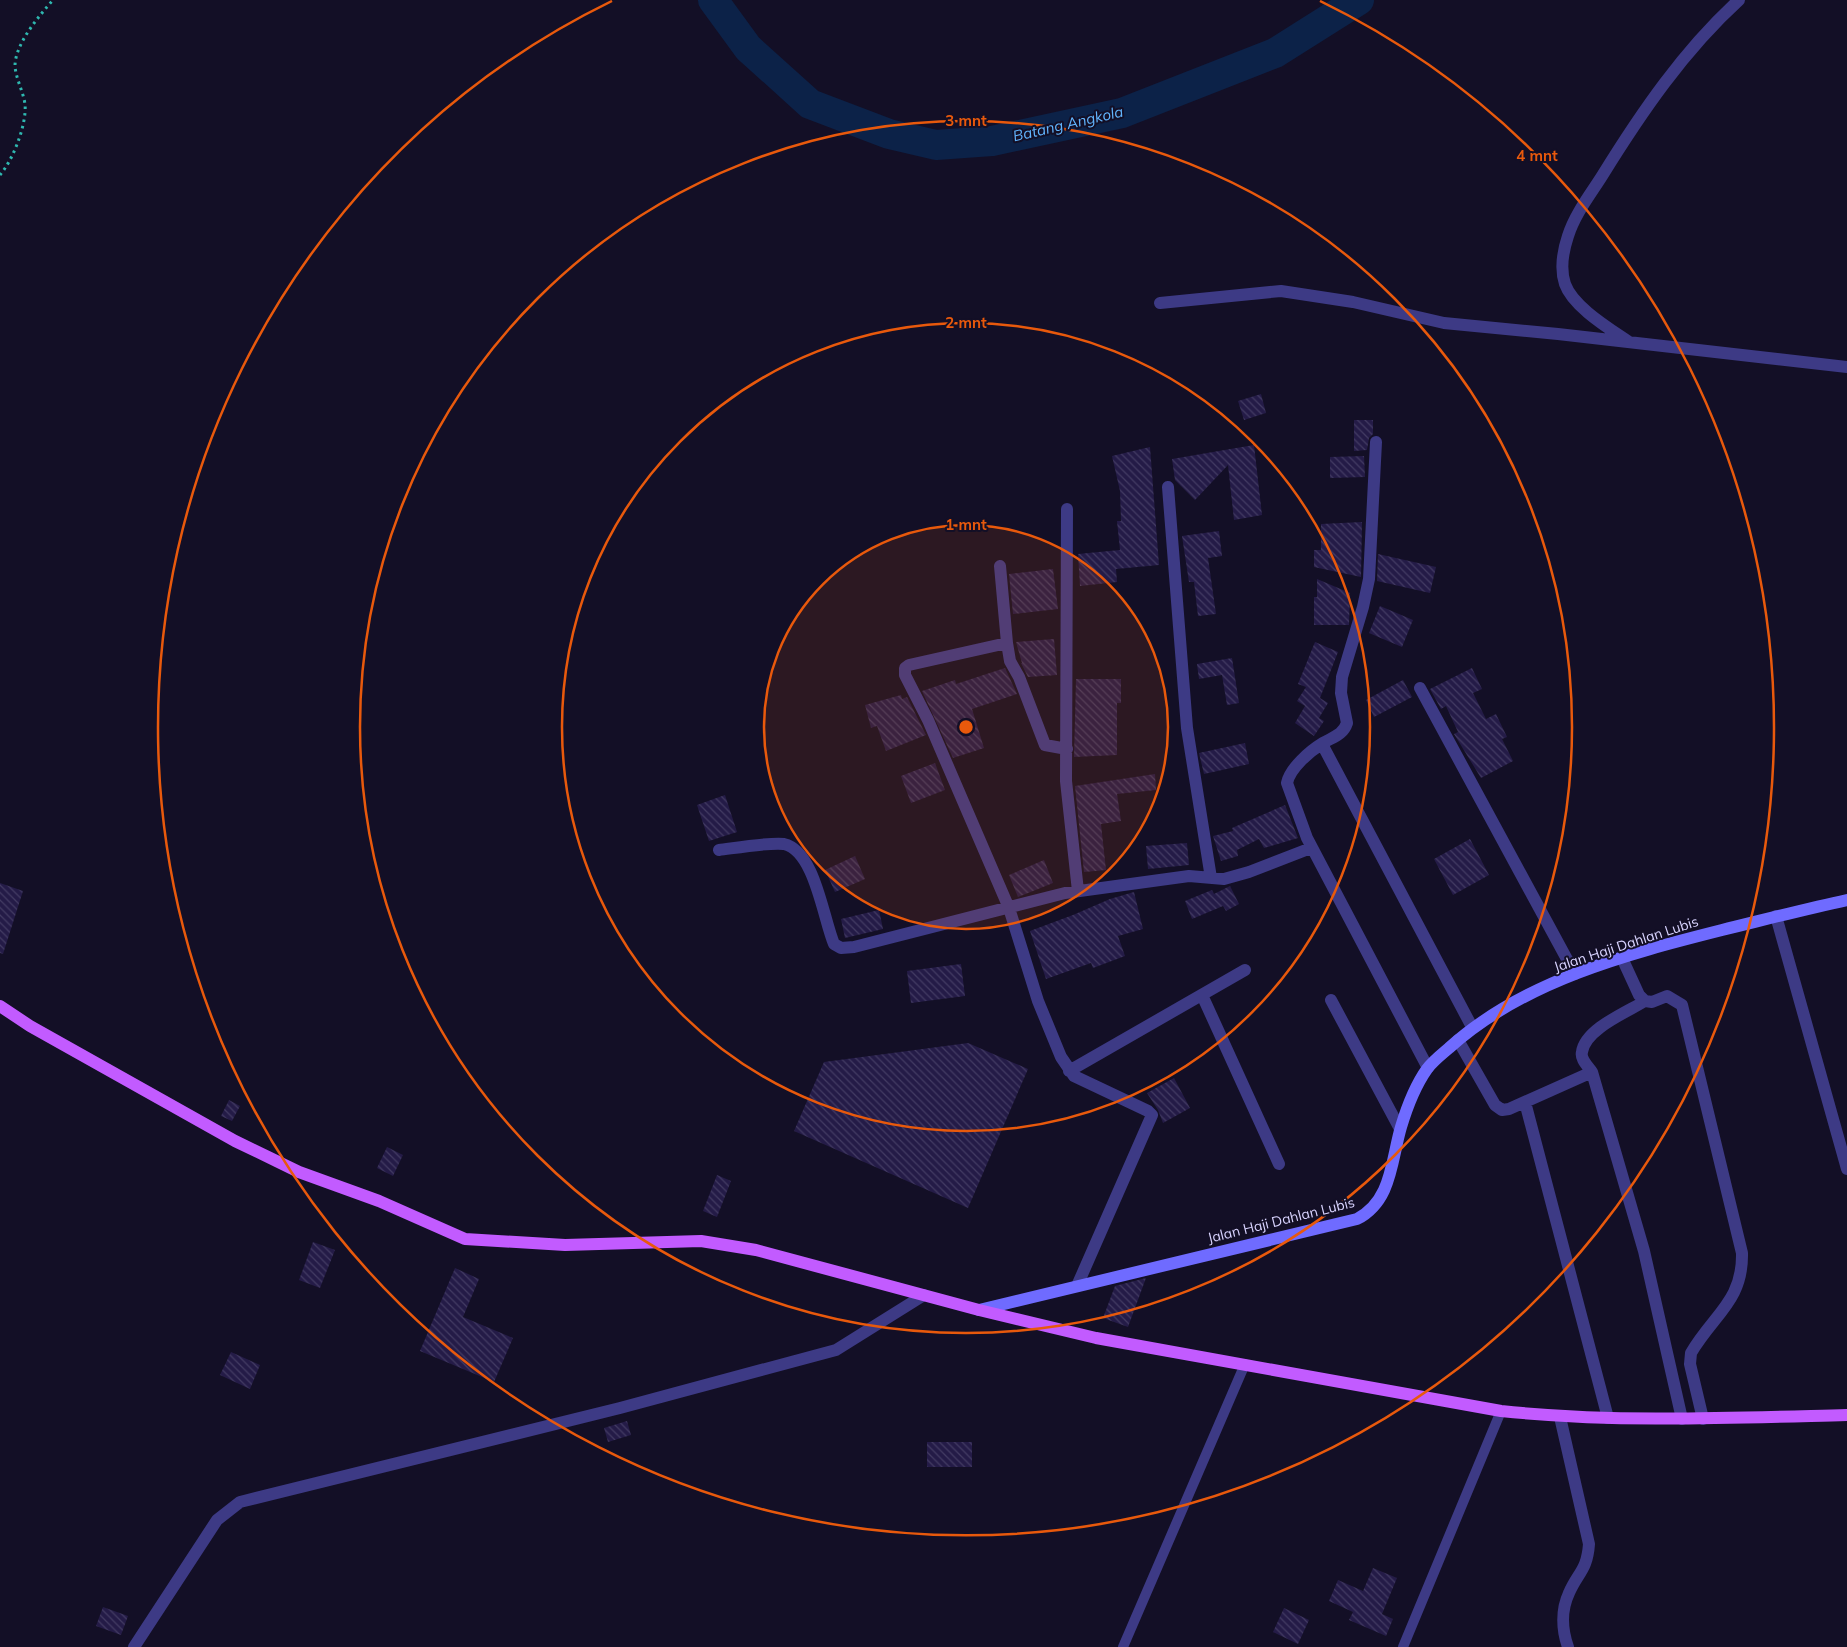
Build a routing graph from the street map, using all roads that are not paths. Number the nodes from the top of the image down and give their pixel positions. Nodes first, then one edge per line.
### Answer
1 (1739, 0) edge
2 (1160, 303) dead end
3 (1631, 344) junction
4 (1847, 367) edge
5 (1376, 442) dead end
6 (1168, 487) dead end
7 (1067, 509) dead end
8 (1000, 566) dead end
9 (1006, 643) junction
10 (1420, 688) dead end
11 (1322, 744) junction
12 (1067, 749) junction
13 (1312, 848) junction
14 (719, 850) dead end
15 (1211, 878) junction
16 (1078, 891) junction
17 (1847, 900) edge
18 (1010, 908) junction
19 (1776, 916) junction
20 (1622, 958) junction
21 (1245, 970) dead end
22 (1575, 974) junction
23 (1202, 995) junction
24 (1331, 1000) dead end
25 (1645, 1001) junction
26 (0, 1006) edge
27 (1472, 1028) junction
28 (1458, 1040) junction
29 (1428, 1068) junction
30 (1069, 1071) junction
31 (1592, 1072) junction
32 (1525, 1102) junction
33 (1400, 1129) junction
34 (1279, 1164) dead end
35 (1847, 1169) edge
36 (1077, 1286) junction
37 (924, 1295) junction
38 (979, 1310) junction
39 (1245, 1364) junction
40 (1501, 1411) junction
41 (1847, 1415) edge
42 (1560, 1417) junction
43 (1608, 1418) junction
44 (1703, 1418) junction
45 (1682, 1419) junction
46 (134, 1647) edge
47 (1123, 1647) edge
48 (1403, 1647) edge
49 (1568, 1647) edge

1 - 3 street
2 - 3 street
3 - 4 street
5 - 11 street
6 - 15 street
7 - 12 street
8 - 9 street
9 - 12 street
9 - 18 street
10 - 22 street
11 - 13 street
11 - 27 street
12 - 16 street
13 - 15 street
13 - 29 street
14 - 18 street
15 - 16 street
16 - 18 street
17 - 19 street, Jalan Haji Dahlan Lubis
18 - 30 street
19 - 20 street, Jalan Haji Dahlan Lubis
19 - 35 street
20 - 22 street, Jalan Haji Dahlan Lubis
20 - 25 street
21 - 23 street
22 - 27 street, Jalan Haji Dahlan Lubis
23 - 30 street
23 - 34 street
24 - 33 street
25 - 31 street
25 - 44 street
26 - 37 main road
27 - 28 street, Jalan Haji Dahlan Lubis
28 - 29 street, Jalan Haji Dahlan Lubis
28 - 32 street
29 - 33 street, Jalan Haji Dahlan Lubis
30 - 36 street
31 - 32 street
31 - 45 street
32 - 43 street
33 - 36 street, Jalan Haji Dahlan Lubis
36 - 38 street, Jalan Haji Dahlan Lubis
37 - 38 main road
37 - 46 street
38 - 39 main road
39 - 40 main road
39 - 47 lane
40 - 42 main road
40 - 48 lane
41 - 44 main road
42 - 43 main road
42 - 49 street
43 - 45 main road
44 - 45 main road

